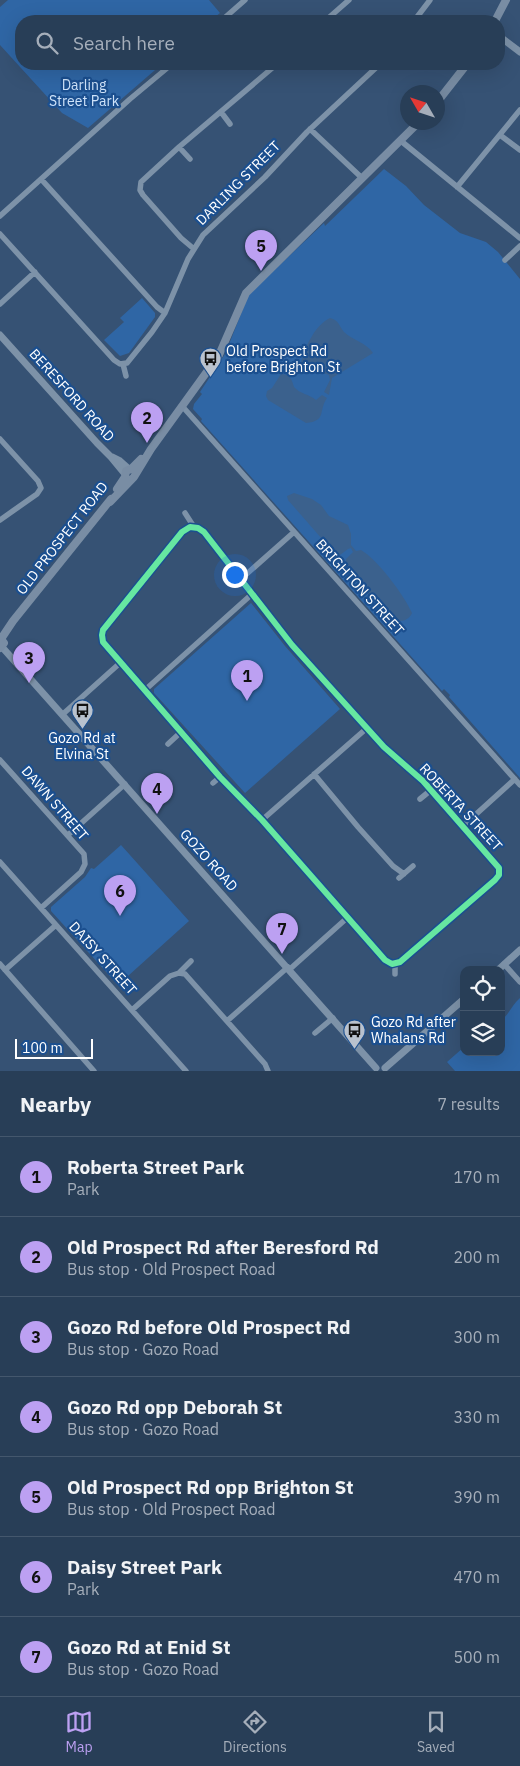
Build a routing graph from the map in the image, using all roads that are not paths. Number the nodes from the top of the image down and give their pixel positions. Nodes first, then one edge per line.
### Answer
1 (245, 0) edge
2 (349, 0) edge
3 (430, 0) edge
4 (506, 0) edge
5 (228, 15) edge
6 (333, 15) edge
7 (419, 15) edge
8 (498, 15) edge
9 (505, 41) edge
10 (520, 52) edge
11 (165, 70) edge
12 (270, 70) edge
13 (374, 70) edge
14 (462, 70) edge
15 (445, 92) edge
16 (520, 110) edge
17 (221, 112) junction
18 (230, 124) dead end
19 (310, 129) junction
20 (411, 130) edge
21 (500, 135) junction
22 (400, 141) junction
23 (179, 147) junction
24 (520, 150) edge
25 (190, 159) dead end
26 (362, 178) junction
27 (41, 179) junction
28 (134, 184) dead end
29 (140, 185) junction
30 (457, 187) junction
31 (0, 216) edge
32 (0, 234) edge
33 (520, 238) edge
34 (520, 246) edge
35 (194, 249) junction
36 (504, 260) dead end
37 (35, 272) junction
38 (0, 304) edge
39 (165, 313) junction
40 (0, 334) edge
41 (123, 364) junction
42 (126, 376) dead end
43 (182, 406) junction
44 (0, 439) edge
45 (129, 474) junction
46 (185, 514) dead end
47 (0, 520) edge
48 (194, 527) junction
49 (294, 532) junction
50 (241, 579) junction
51 (252, 594) junction
52 (1, 643) edge
53 (120, 663) junction
54 (145, 690) junction
55 (63, 714) junction
56 (366, 728) junction
57 (181, 732) junction
58 (168, 744) dead end
59 (0, 760) edge
60 (314, 774) junction
61 (220, 777) junction
62 (515, 779) junction
63 (213, 783) dead end
64 (125, 784) junction
65 (520, 785) edge
66 (430, 790) junction
67 (420, 799) dead end
68 (262, 820) junction
69 (463, 826) junction
70 (68, 835) junction
71 (0, 862) edge
72 (413, 866) dead end
73 (41, 908) junction
74 (347, 918) junction
75 (56, 925) junction
76 (520, 950) edge
77 (191, 961) dead end
78 (0, 964) edge
79 (394, 964) junction
80 (504, 964) joint
81 (289, 968) junction
82 (5, 970) junction
83 (179, 973) junction
84 (395, 974) dead end
85 (520, 982) edge
86 (460, 1003) edge
87 (132, 1010) junction
88 (333, 1018) junction
89 (227, 1021) junction
90 (315, 1033) dead end
91 (375, 1069) edge
92 (385, 1070) edge
93 (94, 1071) edge
94 (186, 1071) edge
95 (268, 1071) edge

1 - 5 street
2 - 6 street
3 - 7 street
4 - 8 main road
9 - 10 street
11 - 27 street
12 - 17 street
13 - 19 street, DARLING STREET
14 - 15 main road
16 - 21 street
17 - 18 street
17 - 23 street
19 - 26 street
19 - 35 street, DARLING STREET
20 - 22 main road, OLD PROSPECT ROAD
21 - 24 street
21 - 30 street
22 - 26 main road, OLD PROSPECT ROAD
22 - 30 street
23 - 25 street
23 - 29 street
26 - 43 main road, OLD PROSPECT ROAD
27 - 31 street
27 - 39 street
28 - 29 street
29 - 35 street
30 - 33 street
32 - 37 street
34 - 36 street
35 - 39 street, DARLING STREET
37 - 38 street
37 - 41 street
39 - 41 street, DARLING STREET
40 - 45 street, BERESFORD ROAD
41 - 42 street
43 - 45 main road, OLD PROSPECT ROAD
43 - 49 street, BRIGHTON STREET
44 - 47 street
45 - 52 main road, OLD PROSPECT ROAD
46 - 48 street, ROBERTA STREET
48 - 50 street, ROBERTA STREET
48 - 53 street
49 - 50 street
49 - 62 street, BRIGHTON STREET
50 - 51 street, ROBERTA STREET
51 - 54 street
51 - 56 street, ROBERTA STREET
52 - 55 street, GOZO ROAD
53 - 54 street
53 - 55 street
54 - 57 street
55 - 64 street, GOZO ROAD
56 - 60 street
56 - 66 street, ROBERTA STREET
57 - 58 street
57 - 61 street
59 - 70 street, DAWN STREET
60 - 68 street
60 - 72 street
61 - 63 street
61 - 68 street
62 - 65 street, BRIGHTON STREET
62 - 69 street
64 - 70 street
64 - 81 street, GOZO ROAD
66 - 67 street, ROBERTA STREET
66 - 69 street, ROBERTA STREET
68 - 74 street
69 - 79 street, ROBERTA STREET
70 - 73 street, DAWN STREET
71 - 73 street, DAISY STREET
73 - 75 street, DAISY STREET
74 - 79 street
74 - 81 street
75 - 82 street
75 - 87 street, DAISY STREET
76 - 80 street
77 - 83 street
78 - 82 street
79 - 84 street
80 - 85 street
81 - 88 street, GOZO ROAD
81 - 89 street
82 - 93 street
83 - 87 street
83 - 89 street
86 - 92 street
87 - 94 street, DAISY STREET
88 - 90 street
88 - 91 street, GOZO ROAD
89 - 95 street
91 - 92 street

